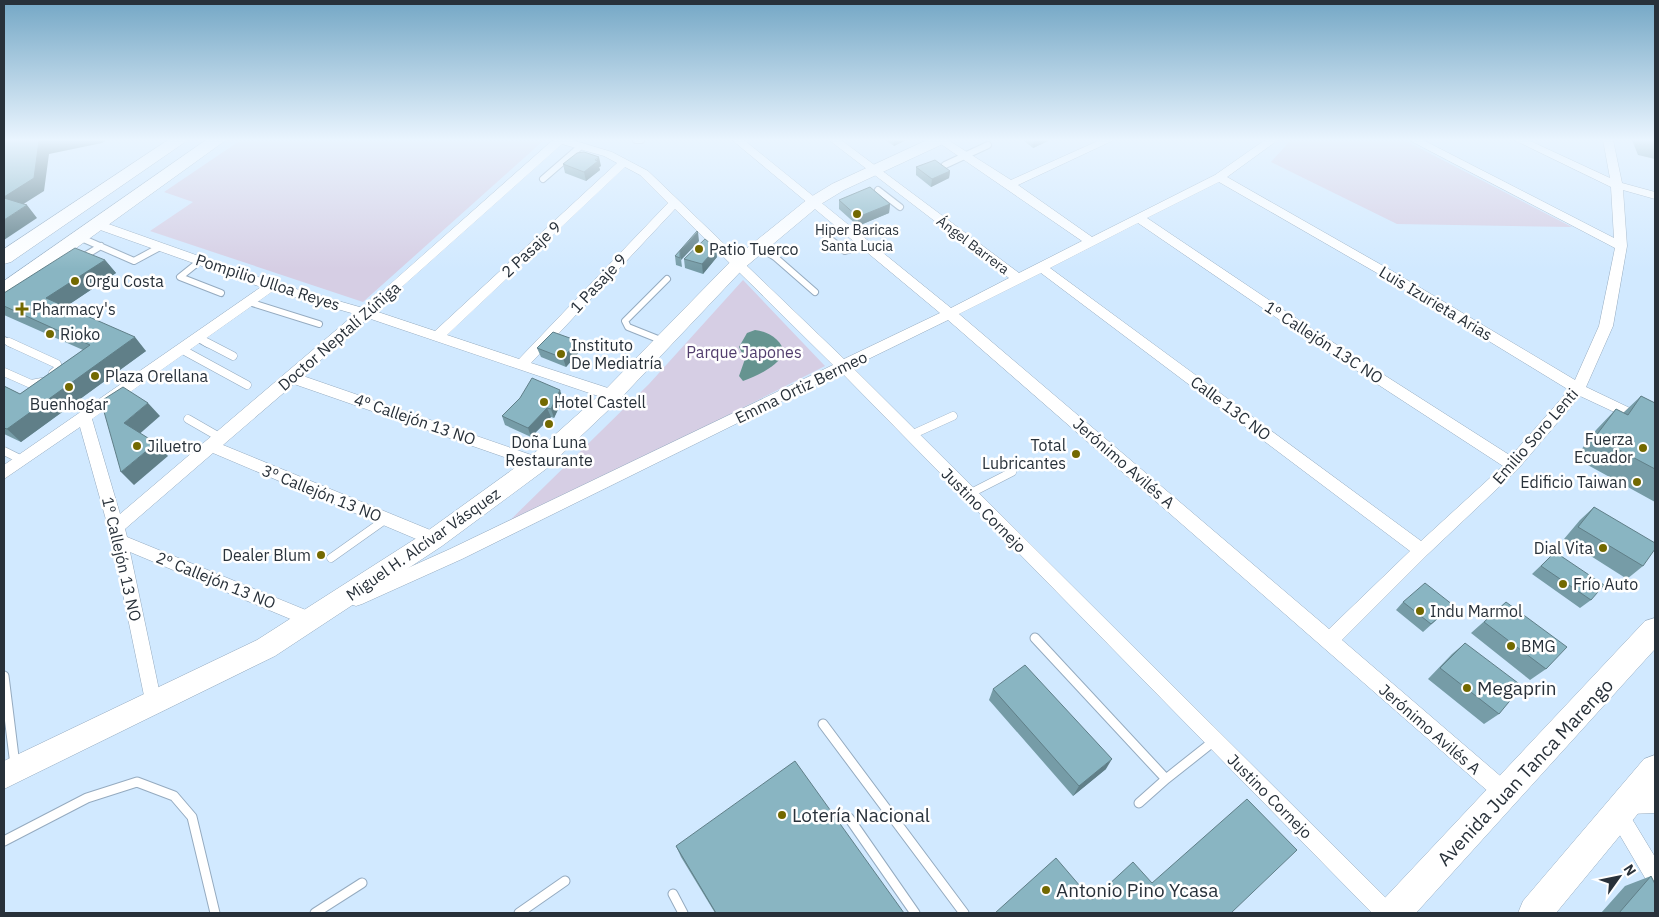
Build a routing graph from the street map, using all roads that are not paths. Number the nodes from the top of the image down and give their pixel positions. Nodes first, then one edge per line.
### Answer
1 (116, 183) edge
2 (156, 183) edge
3 (511, 183) edge
4 (602, 183) edge
5 (654, 183) edge
6 (791, 183) edge
7 (847, 183) edge
8 (889, 183) edge
9 (1006, 183) edge
10 (1015, 183) edge
11 (1207, 183) edge
12 (1229, 183) edge
13 (1498, 183) edge
14 (1612, 183) edge
15 (1010, 185) junction
16 (1617, 185) junction
17 (896, 188) junction
18 (1655, 196) edge
19 (675, 202) junction
20 (815, 202) junction
21 (900, 207) dead end
22 (1137, 218) junction
23 (96, 224) junction
24 (826, 236) dead end
25 (78, 237) junction
26 (1090, 241) junction
27 (865, 244) junction
28 (101, 246) junction
29 (1621, 246) junction
30 (160, 247) junction
31 (760, 247) junction
32 (4, 258) edge
33 (77, 261) edge
34 (200, 261) junction
35 (738, 265) junction
36 (1040, 266) junction
37 (1018, 278) junction
38 (667, 279) dead end
39 (271, 286) junction
40 (4, 290) edge
41 (815, 292) dead end
42 (222, 293) dead end
43 (249, 302) junction
44 (366, 313) junction
45 (949, 314) junction
46 (319, 324) dead end
47 (437, 337) junction
48 (197, 338) junction
49 (4, 340) edge
50 (663, 341) junction
51 (181, 349) junction
52 (233, 356) dead end
53 (521, 365) junction
54 (843, 366) junction
55 (4, 372) edge
56 (292, 378) junction
57 (247, 385) dead end
58 (1578, 389) junction
59 (612, 395) junction
60 (84, 416) junction
61 (953, 416) dead end
62 (188, 419) dead end
63 (1655, 426) edge
64 (911, 436) junction
65 (216, 442) junction
66 (4, 451) edge
67 (22, 460) junction
68 (538, 462) junction
69 (1512, 465) junction
70 (1012, 472) dead end
71 (4, 473) edge
72 (968, 494) junction
73 (386, 519) junction
74 (118, 534) junction
75 (434, 539) junction
76 (1421, 550) junction
77 (331, 558) dead end
78 (316, 618) junction
79 (1655, 630) edge
80 (1035, 638) dead end
81 (1329, 641) junction
82 (4, 676) edge
83 (153, 704) junction
84 (823, 724) dead end
85 (1214, 741) junction
86 (1655, 770) edge
87 (10, 772) edge
88 (1166, 779) junction
89 (1505, 793) junction
90 (1140, 802) dead end
91 (1634, 807) edge
92 (849, 818) dead end
93 (4, 841) edge
94 (1655, 876) edge
95 (565, 881) dead end
96 (362, 883) dead end
97 (673, 894) dead end
98 (215, 913) edge
99 (315, 913) edge
100 (519, 913) edge
101 (683, 913) edge
102 (915, 913) edge
103 (964, 913) edge
104 (1387, 913) edge
105 (1394, 913) edge
106 (1536, 913) edge

1 - 32 main road
2 - 23 main road
3 - 44 street, Doctor Neptalí Zúñiga
4 - 47 street, 2 Pasaje 9
5 - 19 street, Justino Cornejo
6 - 20 street, Jerónimo Avilés A
7 - 20 street, Miguel H. Alcívar Vásquez
8 - 17 street, Ángel Barrera
9 - 15 street
10 - 15 street
11 - 22 street, Emma Ortiz Bermeo
12 - 58 street, Luis Izurieta Arias
13 - 29 street
14 - 16 street
15 - 26 street
16 - 18 street
16 - 29 street, Emilio Soro Lenti
17 - 21 lane
17 - 37 street, Ángel Barrera
19 - 35 street, Justino Cornejo
19 - 53 street, 1 Pasaje 9
20 - 27 street, Jerónimo Avilés A
20 - 31 street, Miguel H. Alcívar Vásquez
22 - 26 street, Emma Ortiz Bermeo
22 - 69 street, 1º Callejón 13C NO
23 - 25 main road
23 - 30 street, Pompilio Ulloa Reyes
24 - 27 lane
25 - 28 lane
25 - 40 main road
26 - 36 street, Emma Ortiz Bermeo
27 - 45 street, Jerónimo Avilés A
28 - 30 lane
28 - 33 lane
29 - 58 street, Emilio Soro Lenti
30 - 34 street, Pompilio Ulloa Reyes
31 - 35 street, Miguel H. Alcívar Vásquez
31 - 41 lane
34 - 39 street, Pompilio Ulloa Reyes
34 - 42 lane
35 - 50 street, Miguel H. Alcívar Vásquez
35 - 54 street, Justino Cornejo
36 - 37 street, Emma Ortiz Bermeo
36 - 76 street, Calle 13C NO
37 - 45 street, Emma Ortiz Bermeo
38 - 50 lane
39 - 43 street
39 - 44 street, Pompilio Ulloa Reyes
43 - 46 lane
43 - 48 street
44 - 47 street, Pompilio Ulloa Reyes
44 - 56 street, Doctor Neptalí Zúñiga
45 - 54 street, Emma Ortiz Bermeo
45 - 81 street, Jerónimo Avilés A
47 - 53 street, Pompilio Ulloa Reyes
48 - 51 street
48 - 52 lane
49 - 55 lane
50 - 59 street, Miguel H. Alcívar Vásquez
51 - 57 lane
51 - 60 street
53 - 59 street, Pompilio Ulloa Reyes
54 - 64 street, Justino Cornejo
54 - 78 street, Emma Ortiz Bermeo
56 - 65 street, Doctor Neptalí Zúñiga
56 - 68 street, 4º Callejón 13 NO
58 - 63 street, Luis Izurieta Arias
58 - 69 street, Emilio Soro Lenti
59 - 68 street, Miguel H. Alcívar Vásquez
60 - 67 street
60 - 74 street, 1º Callejón 13 NO
61 - 64 lane
62 - 65 lane
64 - 72 street, Justino Cornejo
65 - 73 street, 3º Callejón 13 NO
65 - 74 street, Doctor Neptalí Zúñiga
66 - 67 lane
67 - 71 street
68 - 75 street, Miguel H. Alcívar Vásquez
69 - 76 street, Emilio Soro Lenti
70 - 72 lane
72 - 85 street, Justino Cornejo
73 - 75 street, 3º Callejón 13 NO
73 - 77 lane
74 - 78 street, 2º Callejón 13 NO
74 - 83 street, 1º Callejón 13 NO
75 - 78 street, Miguel H. Alcívar Vásquez
76 - 81 street, Emilio Soro Lenti
78 - 83 street, Miguel H. Alcívar Vásquez
79 - 89 main road, Avenida Juan Tanca Marengo
80 - 88 lane
81 - 89 street, Jerónimo Avilés A
82 - 87 lane
83 - 87 street, Miguel H. Alcívar Vásquez
84 - 103 lane
85 - 88 lane
85 - 104 street, Justino Cornejo
86 - 91 main road
88 - 90 lane
89 - 105 main road, Avenida Juan Tanca Marengo
91 - 94 street
91 - 106 main road
92 - 102 lane
93 - 98 lane
95 - 100 lane
96 - 99 lane
97 - 101 lane

